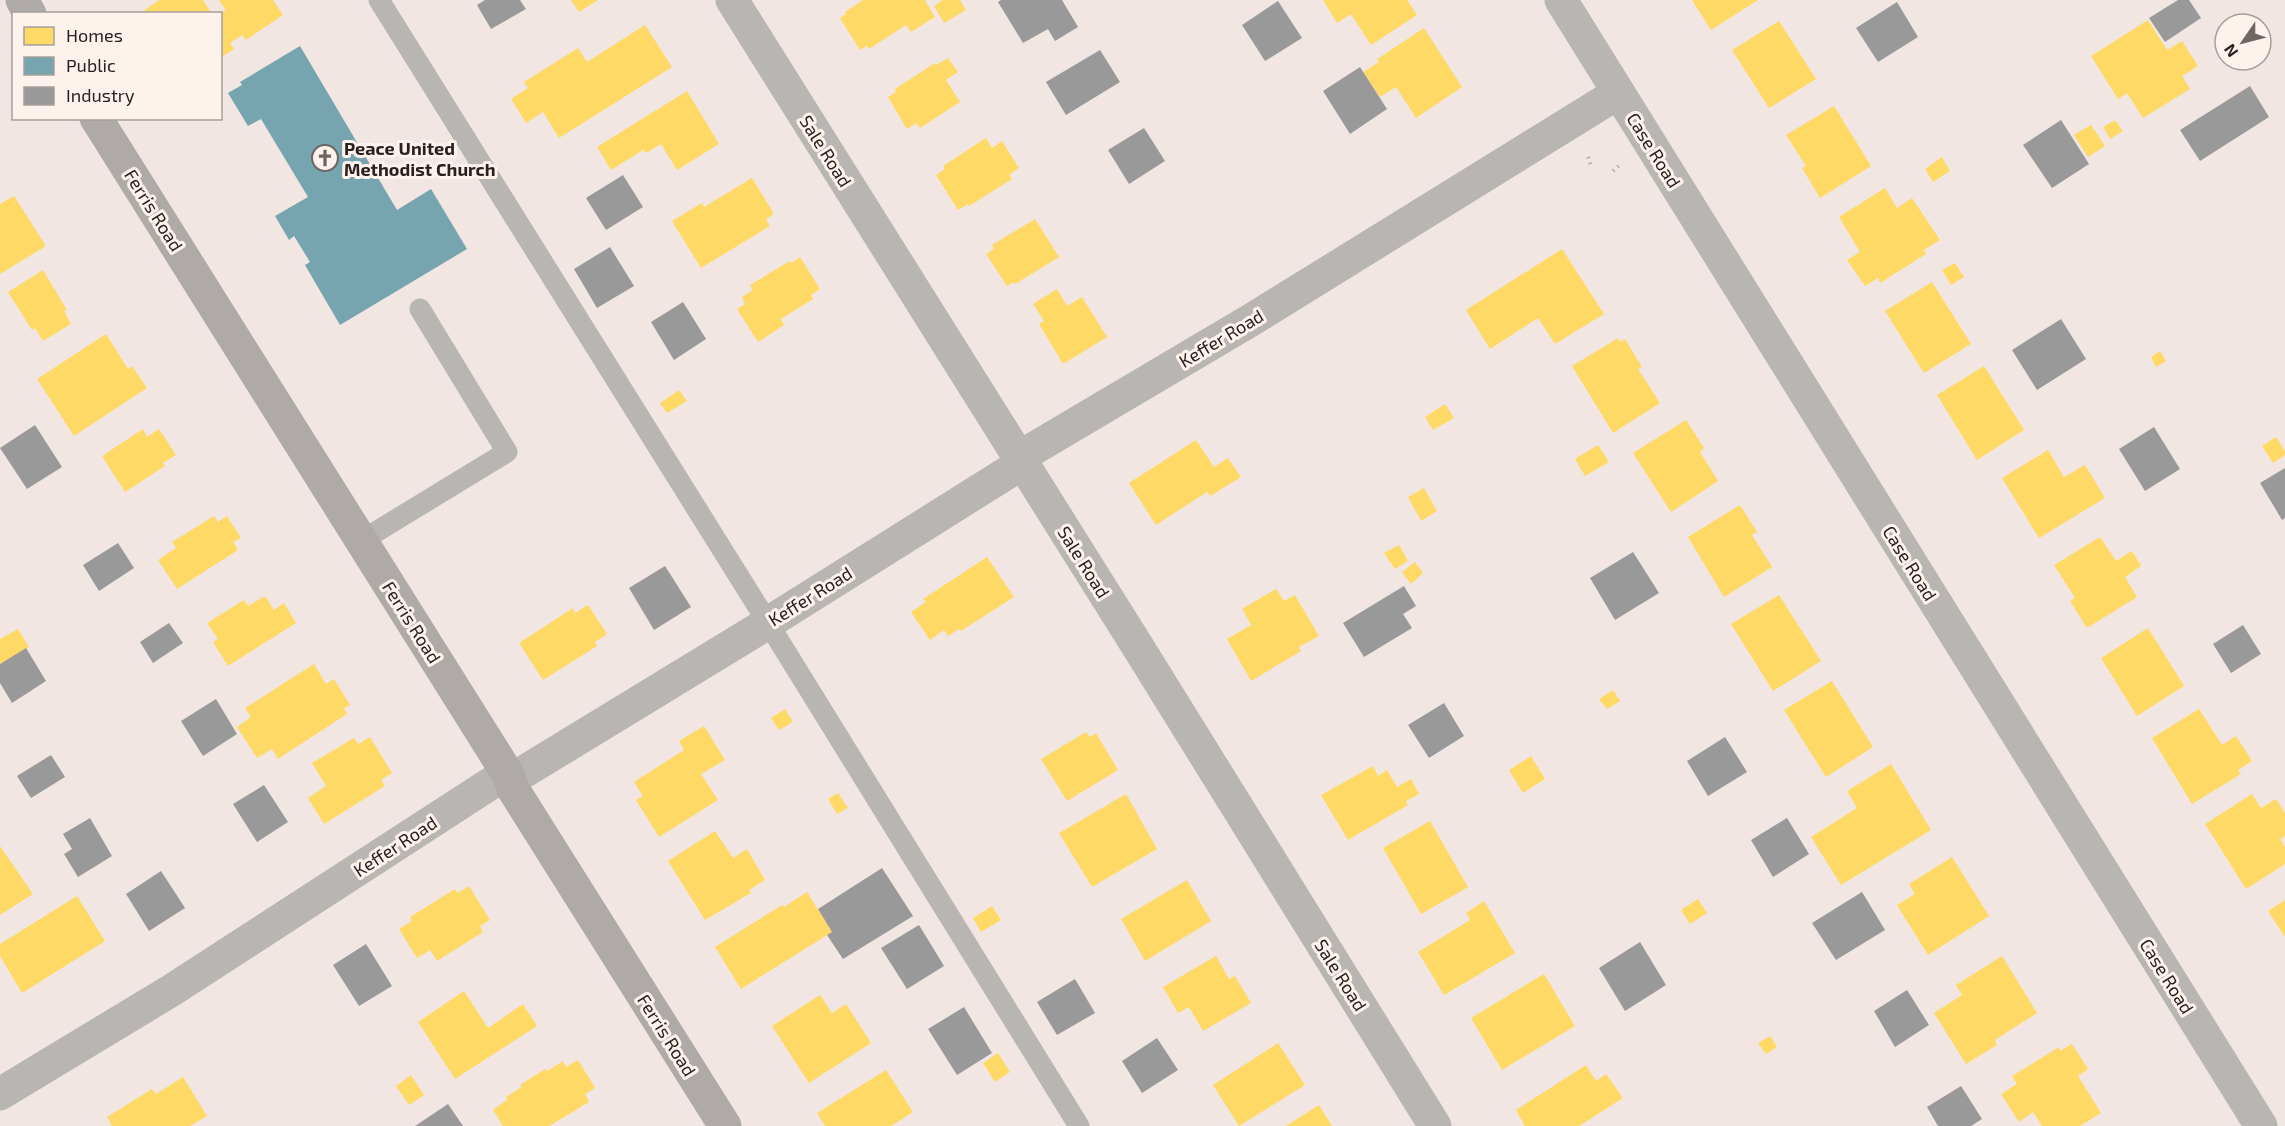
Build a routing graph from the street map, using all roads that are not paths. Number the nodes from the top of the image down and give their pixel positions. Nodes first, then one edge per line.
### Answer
1 (380, 0) edge
2 (732, 0) edge
3 (1561, 0) edge
4 (1618, 93) junction
5 (97, 120) edge
6 (420, 309) dead end
7 (1020, 460) junction
8 (361, 541) junction
9 (768, 623) junction
10 (509, 776) junction
11 (0, 1094) edge
12 (725, 1126) edge
13 (1079, 1126) edge
14 (1435, 1126) edge
15 (2261, 1126) edge

1 - 9 lane
2 - 7 street, Sale Road
3 - 4 street, Case Road
4 - 7 street, Keffer Road
4 - 15 street, Case Road
5 - 8 main road, Ferris Road
6 - 8 lane
7 - 9 street, Keffer Road
7 - 14 street, Sale Road
8 - 10 main road, Ferris Road
9 - 10 street, Keffer Road
9 - 13 lane
10 - 11 street, Keffer Road
10 - 12 main road, Ferris Road

